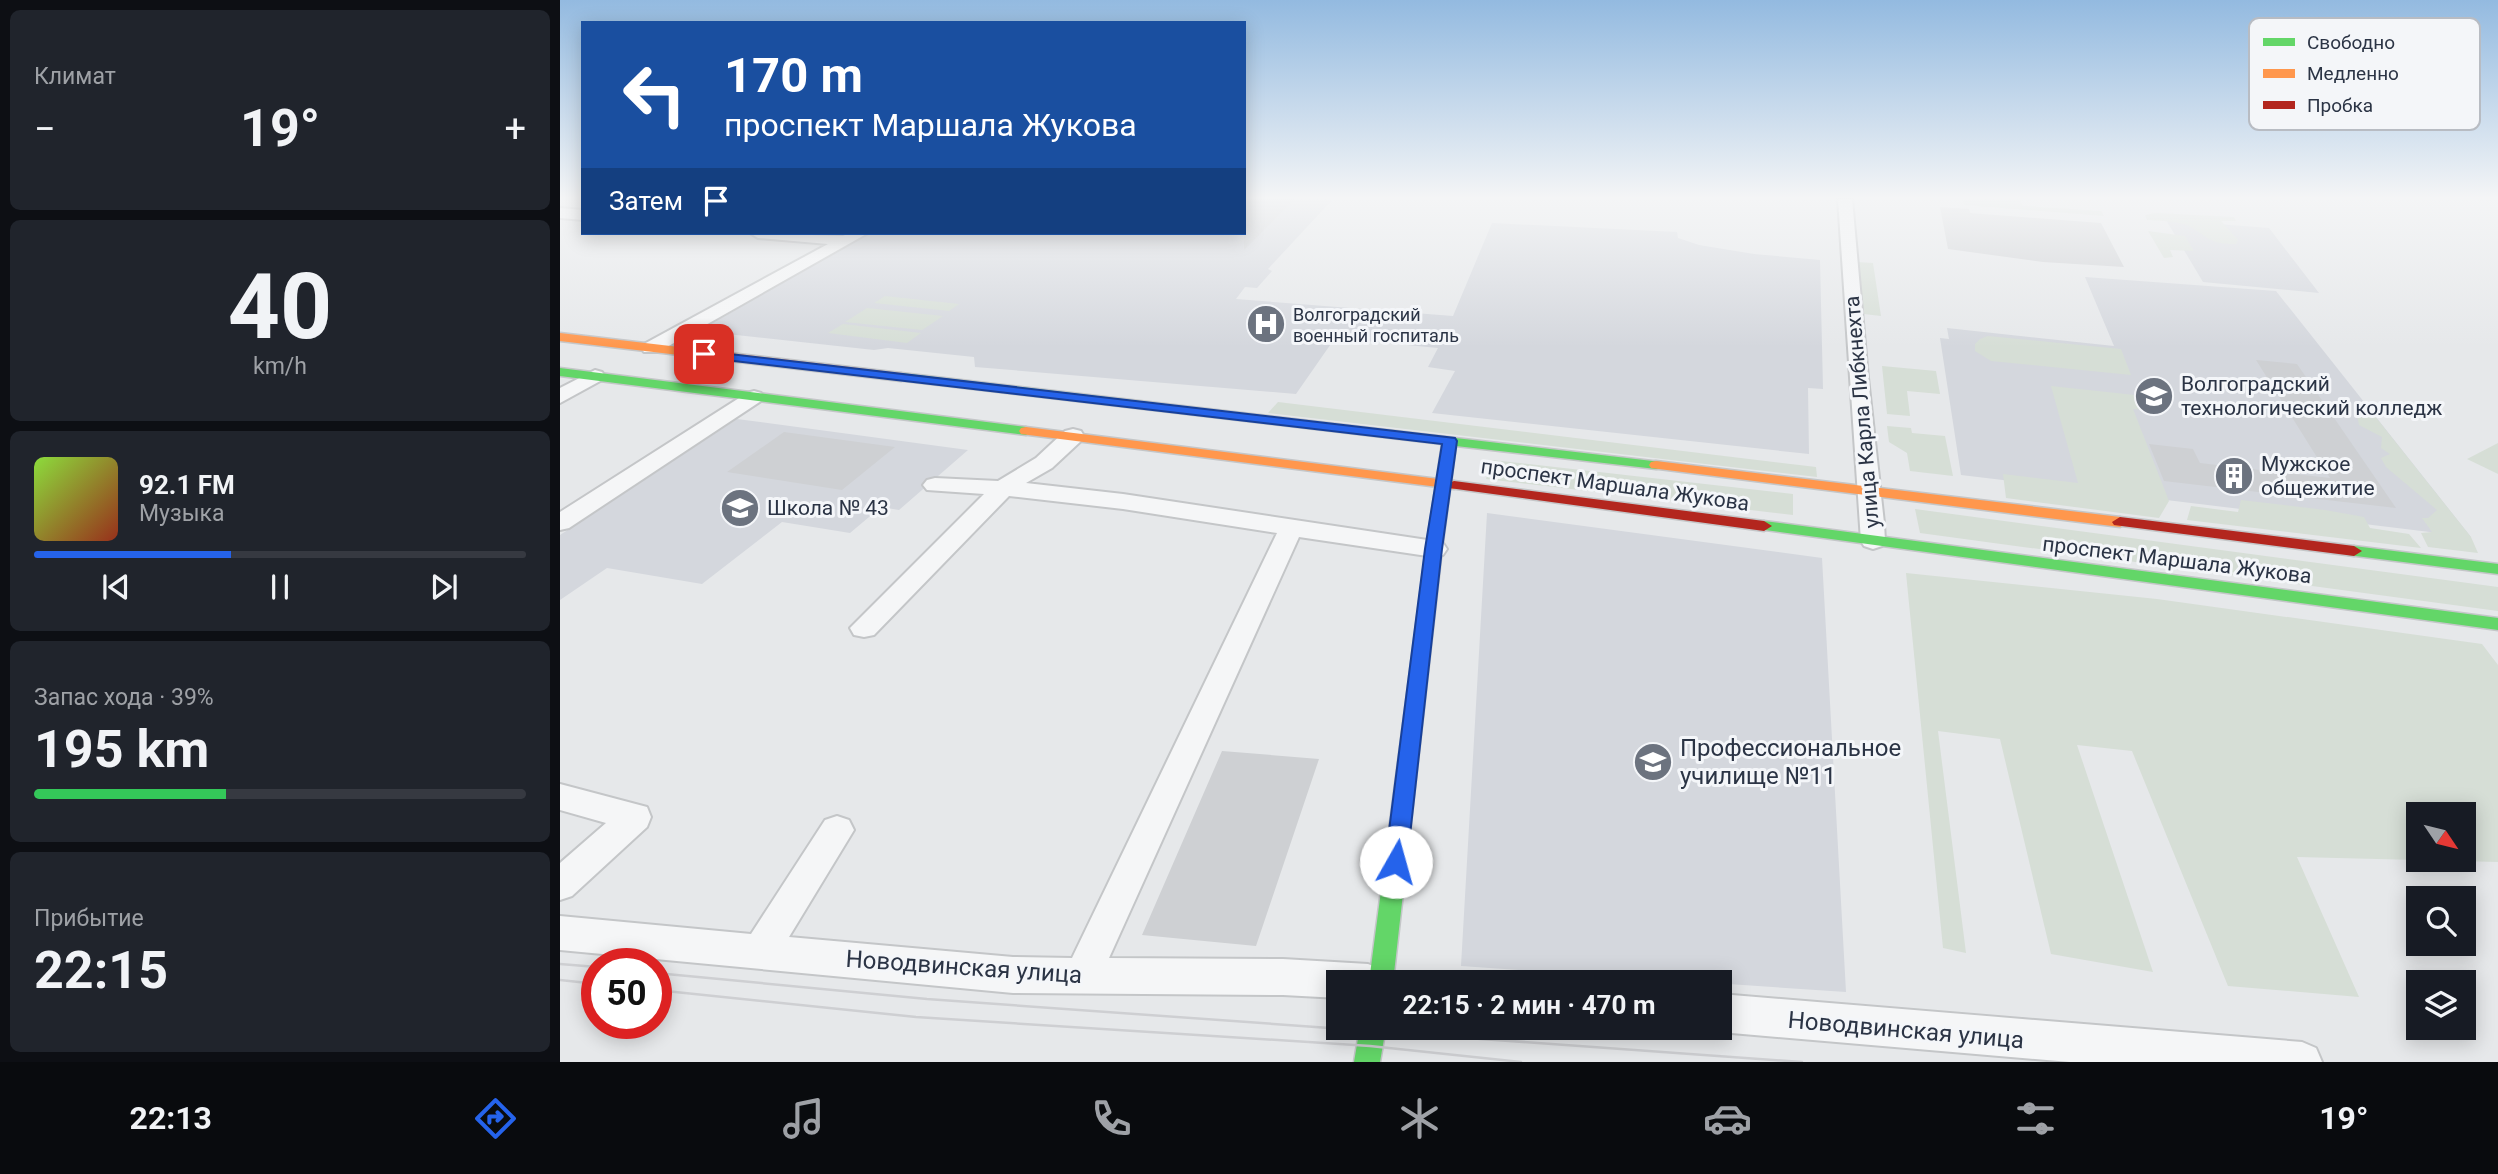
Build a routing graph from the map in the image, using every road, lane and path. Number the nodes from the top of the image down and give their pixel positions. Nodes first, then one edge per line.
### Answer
1 (832, 249) edge
2 (1849, 249) edge
3 (560, 337) edge
4 (651, 348) junction
5 (560, 372) edge
6 (595, 376) junction
7 (560, 397) edge
8 (754, 397) junction
9 (1073, 436) junction
10 (1450, 441) junction
11 (1443, 483) junction
12 (935, 485) dead end
13 (1006, 486) junction
14 (1872, 491) junction
15 (560, 523) edge
16 (1291, 528) junction
17 (1873, 541) junction
18 (1434, 549) junction
19 (2498, 569) edge
20 (2498, 624) edge
21 (863, 628) dead end
22 (560, 797) edge
23 (837, 830) dead end
24 (560, 885) edge
25 (560, 933) edge
26 (760, 952) junction
27 (1382, 970) edge
28 (1082, 976) junction
29 (1326, 980) edge
30 (1732, 1014) edge
31 (1371, 1040) edge
32 (1367, 1062) edge
33 (2302, 1062) edge

1 - 4 street
2 - 14 street, улица Карла Либкнехта
3 - 4 main road, проспект Маршала Жукова
4 - 10 main road, проспект Маршала Жукова
5 - 6 main road, проспект Маршала Жукова
6 - 7 street
6 - 8 main road, проспект Маршала Жукова
8 - 9 main road, проспект Маршала Жукова
8 - 15 street
9 - 11 main road, проспект Маршала Жукова
9 - 13 street
10 - 11 main road
10 - 14 main road, проспект Маршала Жукова
11 - 17 main road, проспект Маршала Жукова
11 - 18 main road
12 - 13 street
13 - 16 street
13 - 21 street
14 - 17 street, улица Карла Либкнехта
14 - 19 main road, проспект Маршала Жукова
16 - 18 street
16 - 28 street
17 - 20 main road, проспект Маршала Жукова
18 - 27 main road
22 - 24 street
23 - 26 street
25 - 26 street, Новодвинская улица
26 - 28 street, Новодвинская улица
28 - 29 street, Новодвинская улица
30 - 33 street, Новодвинская улица
31 - 32 main road

